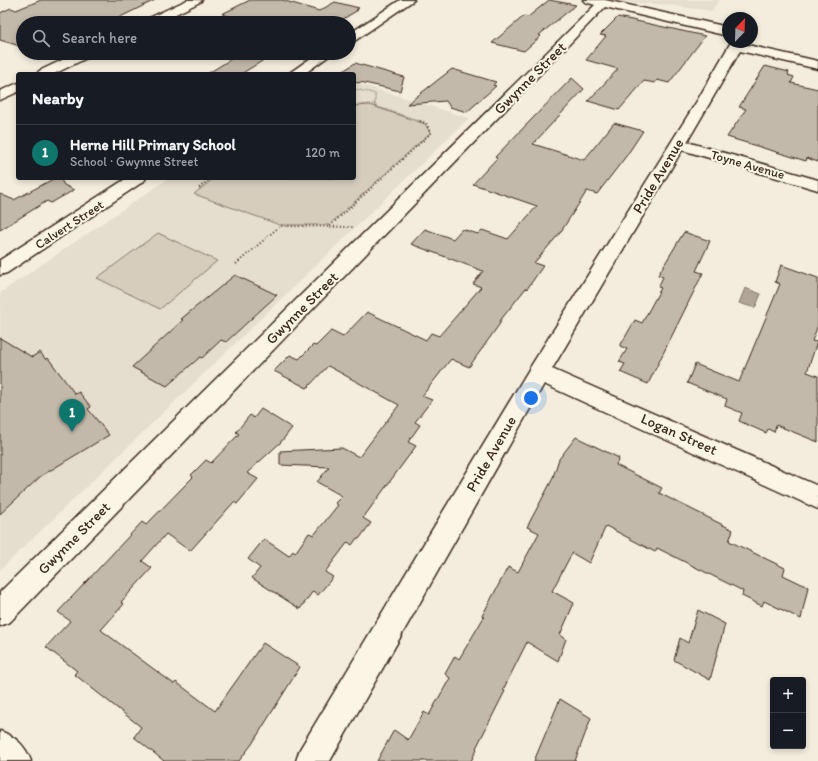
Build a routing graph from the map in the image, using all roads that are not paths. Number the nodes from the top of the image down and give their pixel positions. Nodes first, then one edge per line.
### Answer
1 (196, 0) edge
2 (408, 0) edge
3 (596, 2) edge
4 (163, 16) edge
5 (722, 30) edge
6 (356, 34) edge
7 (758, 47) edge
8 (730, 48) edge
9 (73, 60) edge
10 (316, 60) edge
11 (818, 65) edge
12 (48, 72) edge
13 (298, 72) edge
14 (16, 88) edge
15 (0, 96) edge
16 (678, 144) junction
17 (135, 180) edge
18 (818, 185) edge
19 (0, 269) edge
20 (539, 372) junction
21 (818, 498) edge
22 (0, 612) edge
23 (0, 747) edge
24 (15, 761) edge
25 (312, 761) edge

1 - 4 street
2 - 6 street
3 - 5 street
3 - 22 street, Gwynne Street
7 - 11 street
8 - 16 street, Pride Avenue
9 - 12 street
10 - 13 street
14 - 15 street
16 - 18 street, Toyne Avenue
16 - 20 street, Pride Avenue
17 - 19 street, Calvert Street
20 - 21 street, Logan Street
20 - 25 street, Pride Avenue
23 - 24 street

